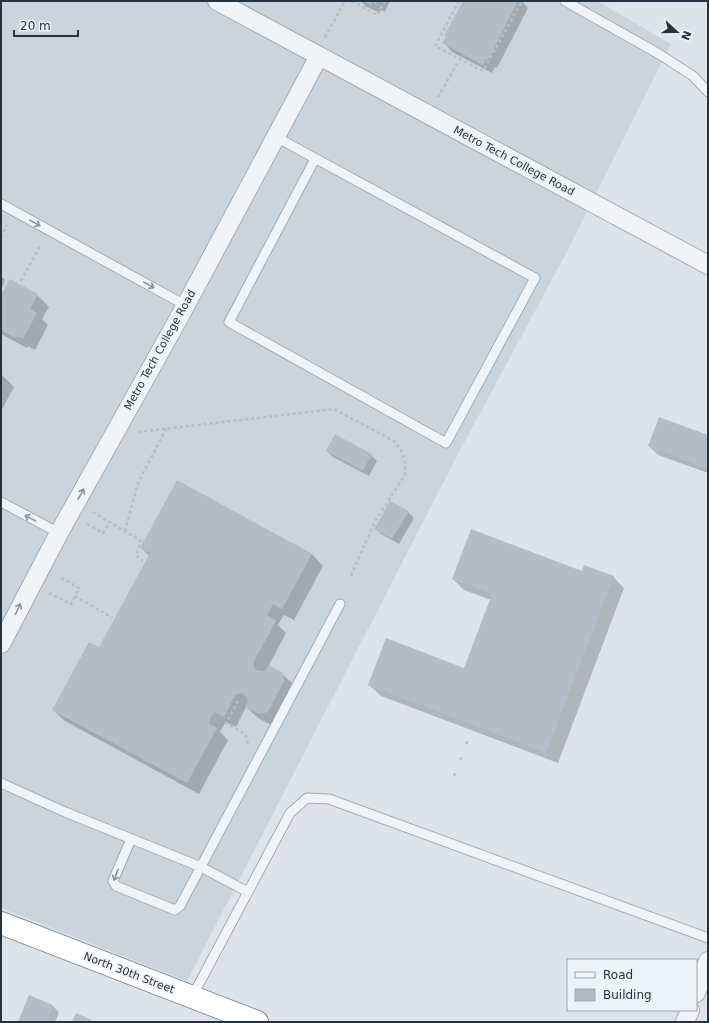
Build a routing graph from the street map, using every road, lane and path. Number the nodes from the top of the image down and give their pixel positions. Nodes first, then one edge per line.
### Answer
1 (217, 1) edge
2 (345, 1) edge
3 (352, 1) edge
4 (385, 1) edge
5 (459, 1) edge
6 (522, 1) edge
7 (565, 1) edge
8 (327, 34) dead end
9 (462, 55) dead end
10 (319, 56) junction
11 (459, 59) junction
12 (708, 92) edge
13 (440, 94) dead end
14 (276, 137) junction
15 (315, 159) junction
16 (1, 204) edge
17 (9, 223) dead end
18 (1, 237) edge
19 (42, 242) dead end
20 (708, 265) edge
21 (21, 281) dead end
22 (185, 305) junction
23 (166, 429) junction
24 (136, 432) dead end
25 (1, 502) edge
26 (88, 508) dead end
27 (81, 520) dead end
28 (110, 522) junction
29 (125, 531) junction
30 (59, 533) junction
31 (143, 561) dead end
32 (52, 573) dead end
33 (350, 578) dead end
34 (43, 590) dead end
35 (75, 596) junction
36 (340, 604) dead end
37 (113, 618) dead end
38 (1, 644) edge
39 (238, 701) dead end
40 (241, 731) dead end
41 (468, 740) dead end
42 (466, 744) dead end
43 (462, 756) dead end
44 (460, 760) dead end
45 (456, 771) dead end
46 (454, 776) dead end
47 (1, 783) edge
48 (131, 839) junction
49 (201, 867) junction
50 (248, 892) junction
51 (1, 923) edge
52 (708, 938) edge
53 (708, 961) edge
54 (697, 990) edge
55 (192, 997) junction
56 (690, 1011) edge
57 (257, 1022) edge
58 (685, 1022) edge

1 - 10 street, Metro Tech College Road
2 - 8 path
3 - 4 path
5 - 11 path
6 - 11 path
7 - 12 lane
9 - 11 path
10 - 14 street, Metro Tech College Road
10 - 20 street, Metro Tech College Road
11 - 13 path
14 - 15 lane
14 - 22 street, Metro Tech College Road
15 - 15 lane
16 -> 22 lane
17 - 18 path
19 - 21 path
30 -> 22 street, Metro Tech College Road
23 - 24 path
23 - 29 path
23 - 33 path
30 -> 25 lane
26 - 28 path
27 - 28 path
28 - 29 path
29 - 31 path
38 -> 30 street, Metro Tech College Road
32 - 35 path
34 - 35 path
35 - 37 path
36 - 49 lane
39 - 40 path
41 - 42 path
43 - 44 path
45 - 46 path
47 - 48 lane
48 - 49 lane
48 -> 49 lane
49 - 50 lane
50 - 52 lane
50 - 55 lane
51 - 55 highway, North 30th Street
53 - 54 street
55 - 57 highway, North 30th Street
56 - 58 street

